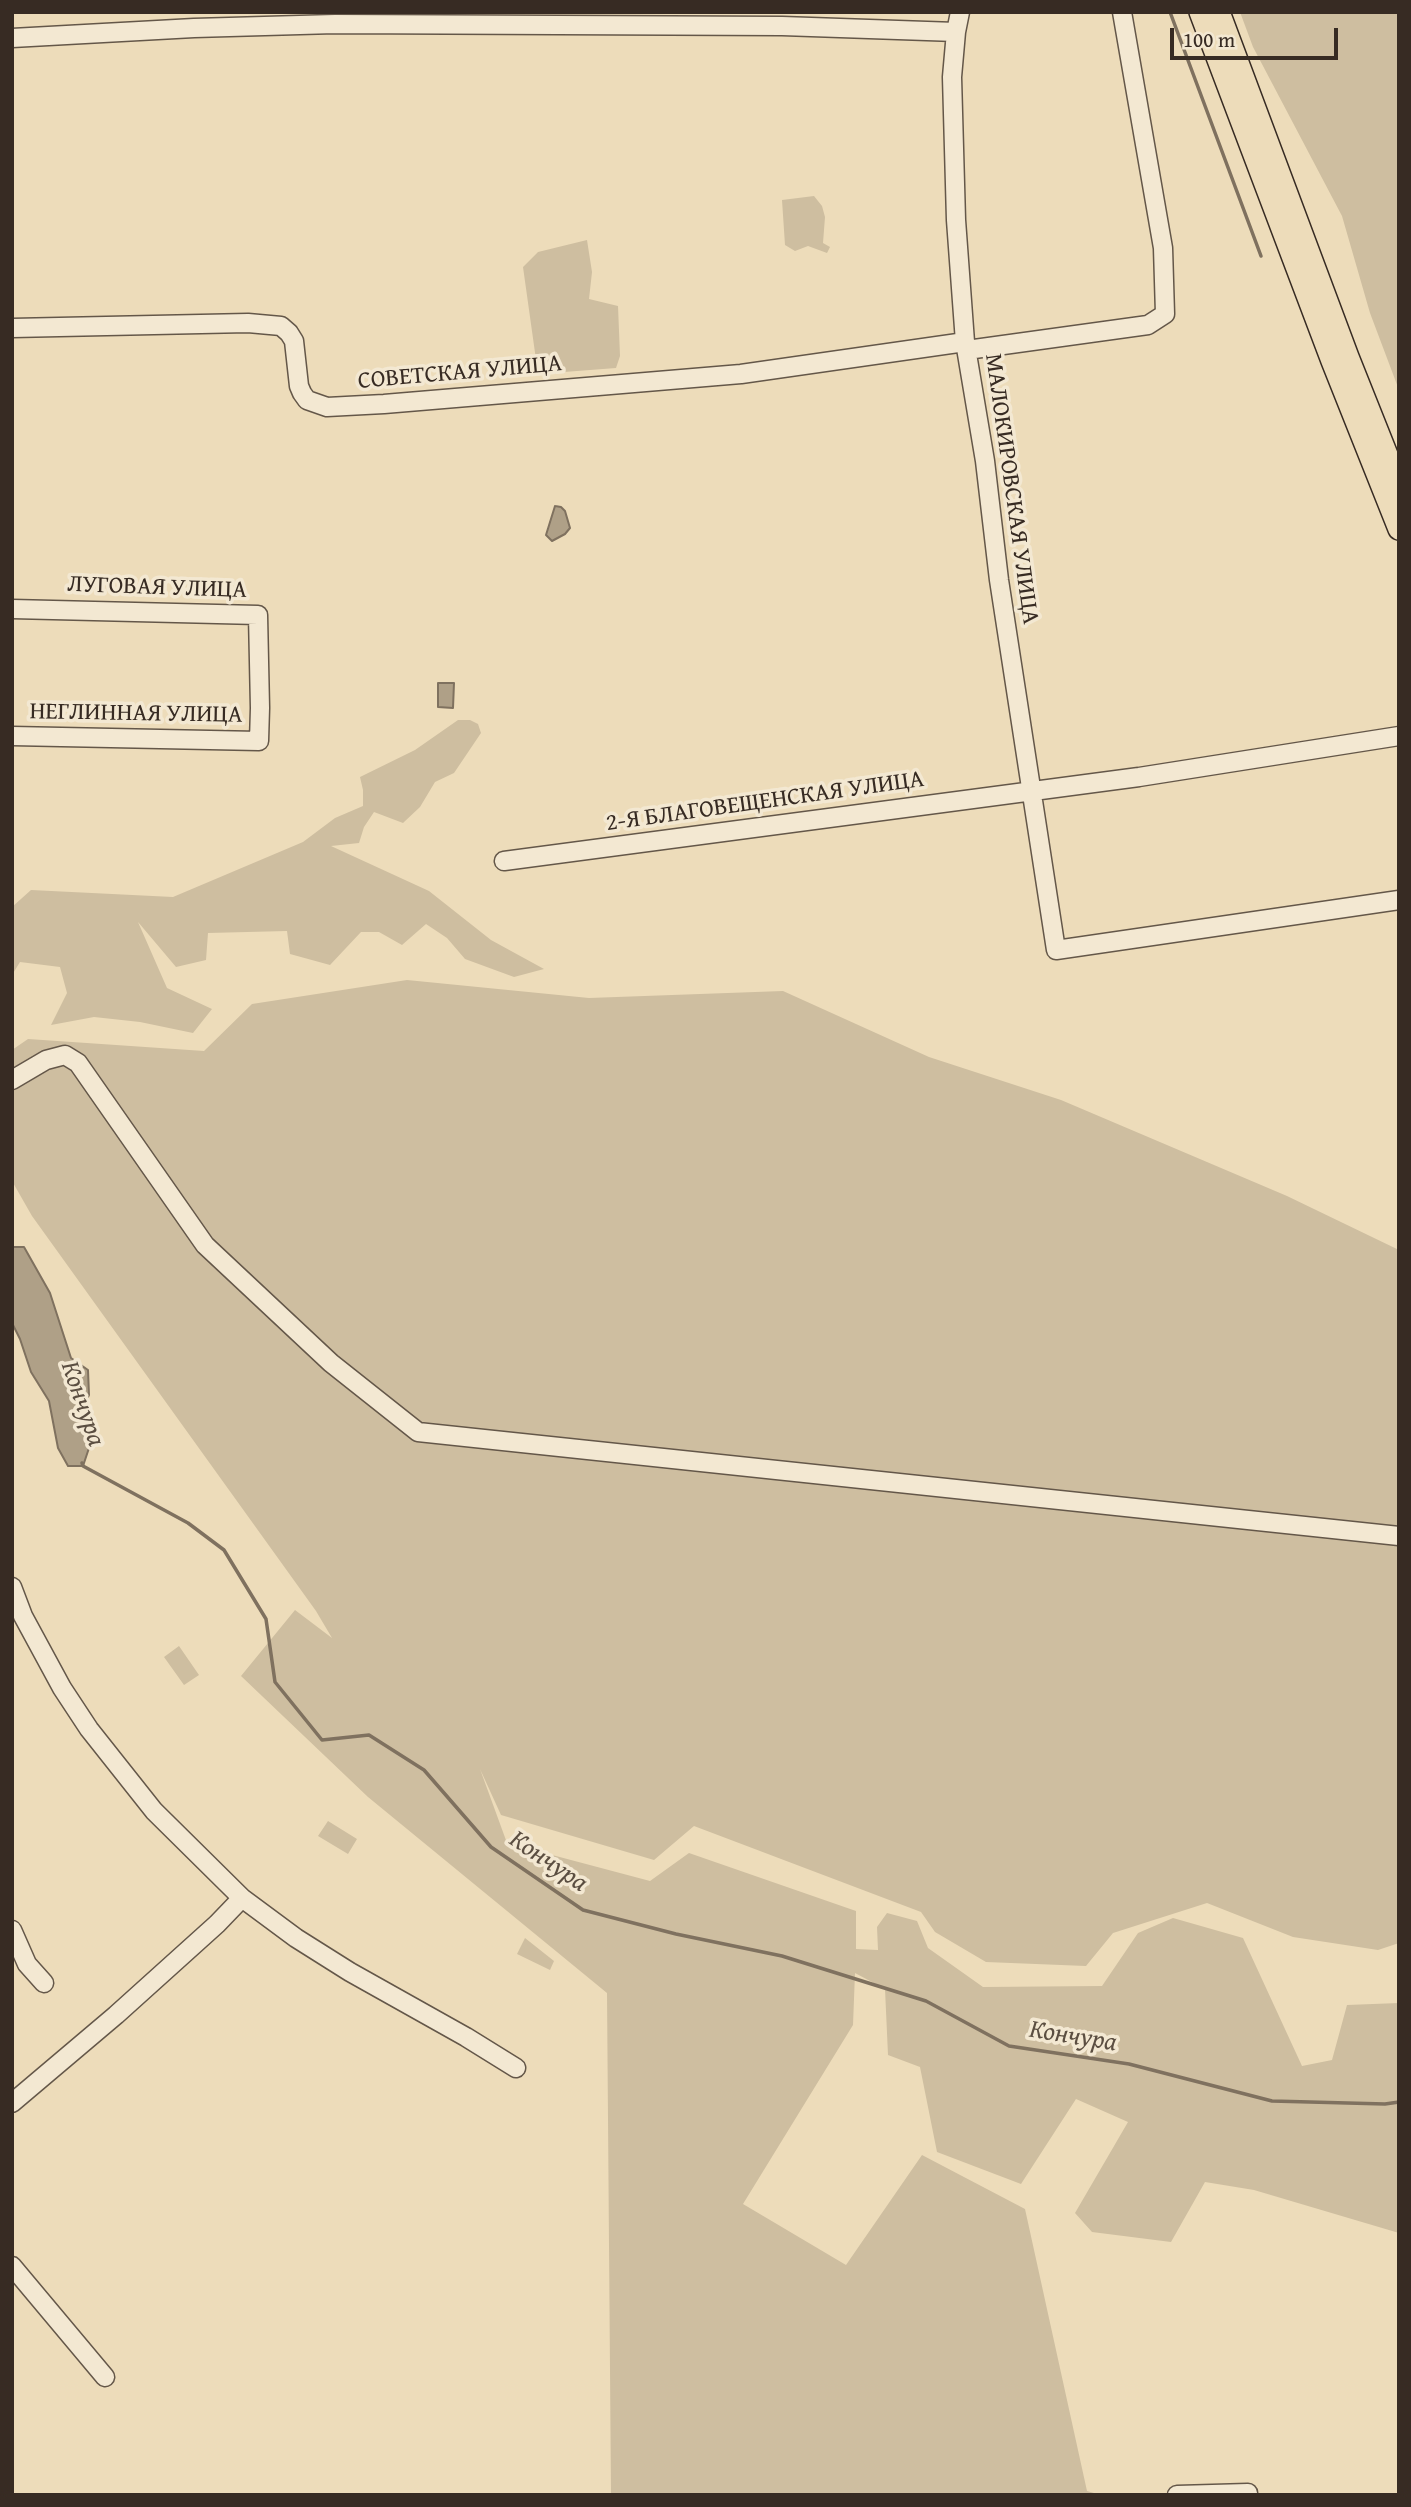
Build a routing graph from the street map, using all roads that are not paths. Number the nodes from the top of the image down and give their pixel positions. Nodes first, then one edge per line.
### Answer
1 (960, 12) edge
2 (1122, 12) edge
3 (1200, 12) edge
4 (1219, 12) edge
5 (194, 20) edge
6 (956, 32) junction
7 (12, 38) edge
8 (12, 328) edge
9 (966, 346) junction
10 (1399, 485) edge
11 (1399, 528) edge
12 (12, 609) edge
13 (12, 736) edge
14 (1399, 736) edge
15 (259, 741) joint
16 (1032, 790) junction
17 (504, 861) dead end
18 (1399, 900) edge
19 (12, 1080) edge
20 (1399, 1536) edge
21 (12, 1587) edge
22 (242, 1898) junction
23 (12, 1930) edge
24 (44, 1983) dead end
25 (516, 2068) dead end
26 (12, 2103) edge
27 (12, 2266) edge
28 (105, 2377) dead end
29 (1248, 2493) edge
30 (1177, 2495) edge

1 - 6 street, МАЛОКИРОВСКАЯ УЛИЦА
2 - 9 street
3 - 11 main road
4 - 10 main road
5 - 6 street
5 - 7 street
6 - 9 street, МАЛОКИРОВСКАЯ УЛИЦА
8 - 9 street, СОВЕТСКАЯ УЛИЦА
9 - 16 street, МАЛОКИРОВСКАЯ УЛИЦА
12 - 15 street, ЛУГОВАЯ УЛИЦА
13 - 15 street, НЕГЛИННАЯ УЛИЦА
14 - 16 street, 2-Я БЛАГОВЕЩЕНСКАЯ УЛИЦА
16 - 17 street, 2-Я БЛАГОВЕЩЕНСКАЯ УЛИЦА
16 - 18 street, МАЛОКИРОВСКАЯ УЛИЦА
19 - 20 street
21 - 22 street
22 - 25 street
22 - 26 street
23 - 24 street
27 - 28 street
29 - 30 street

